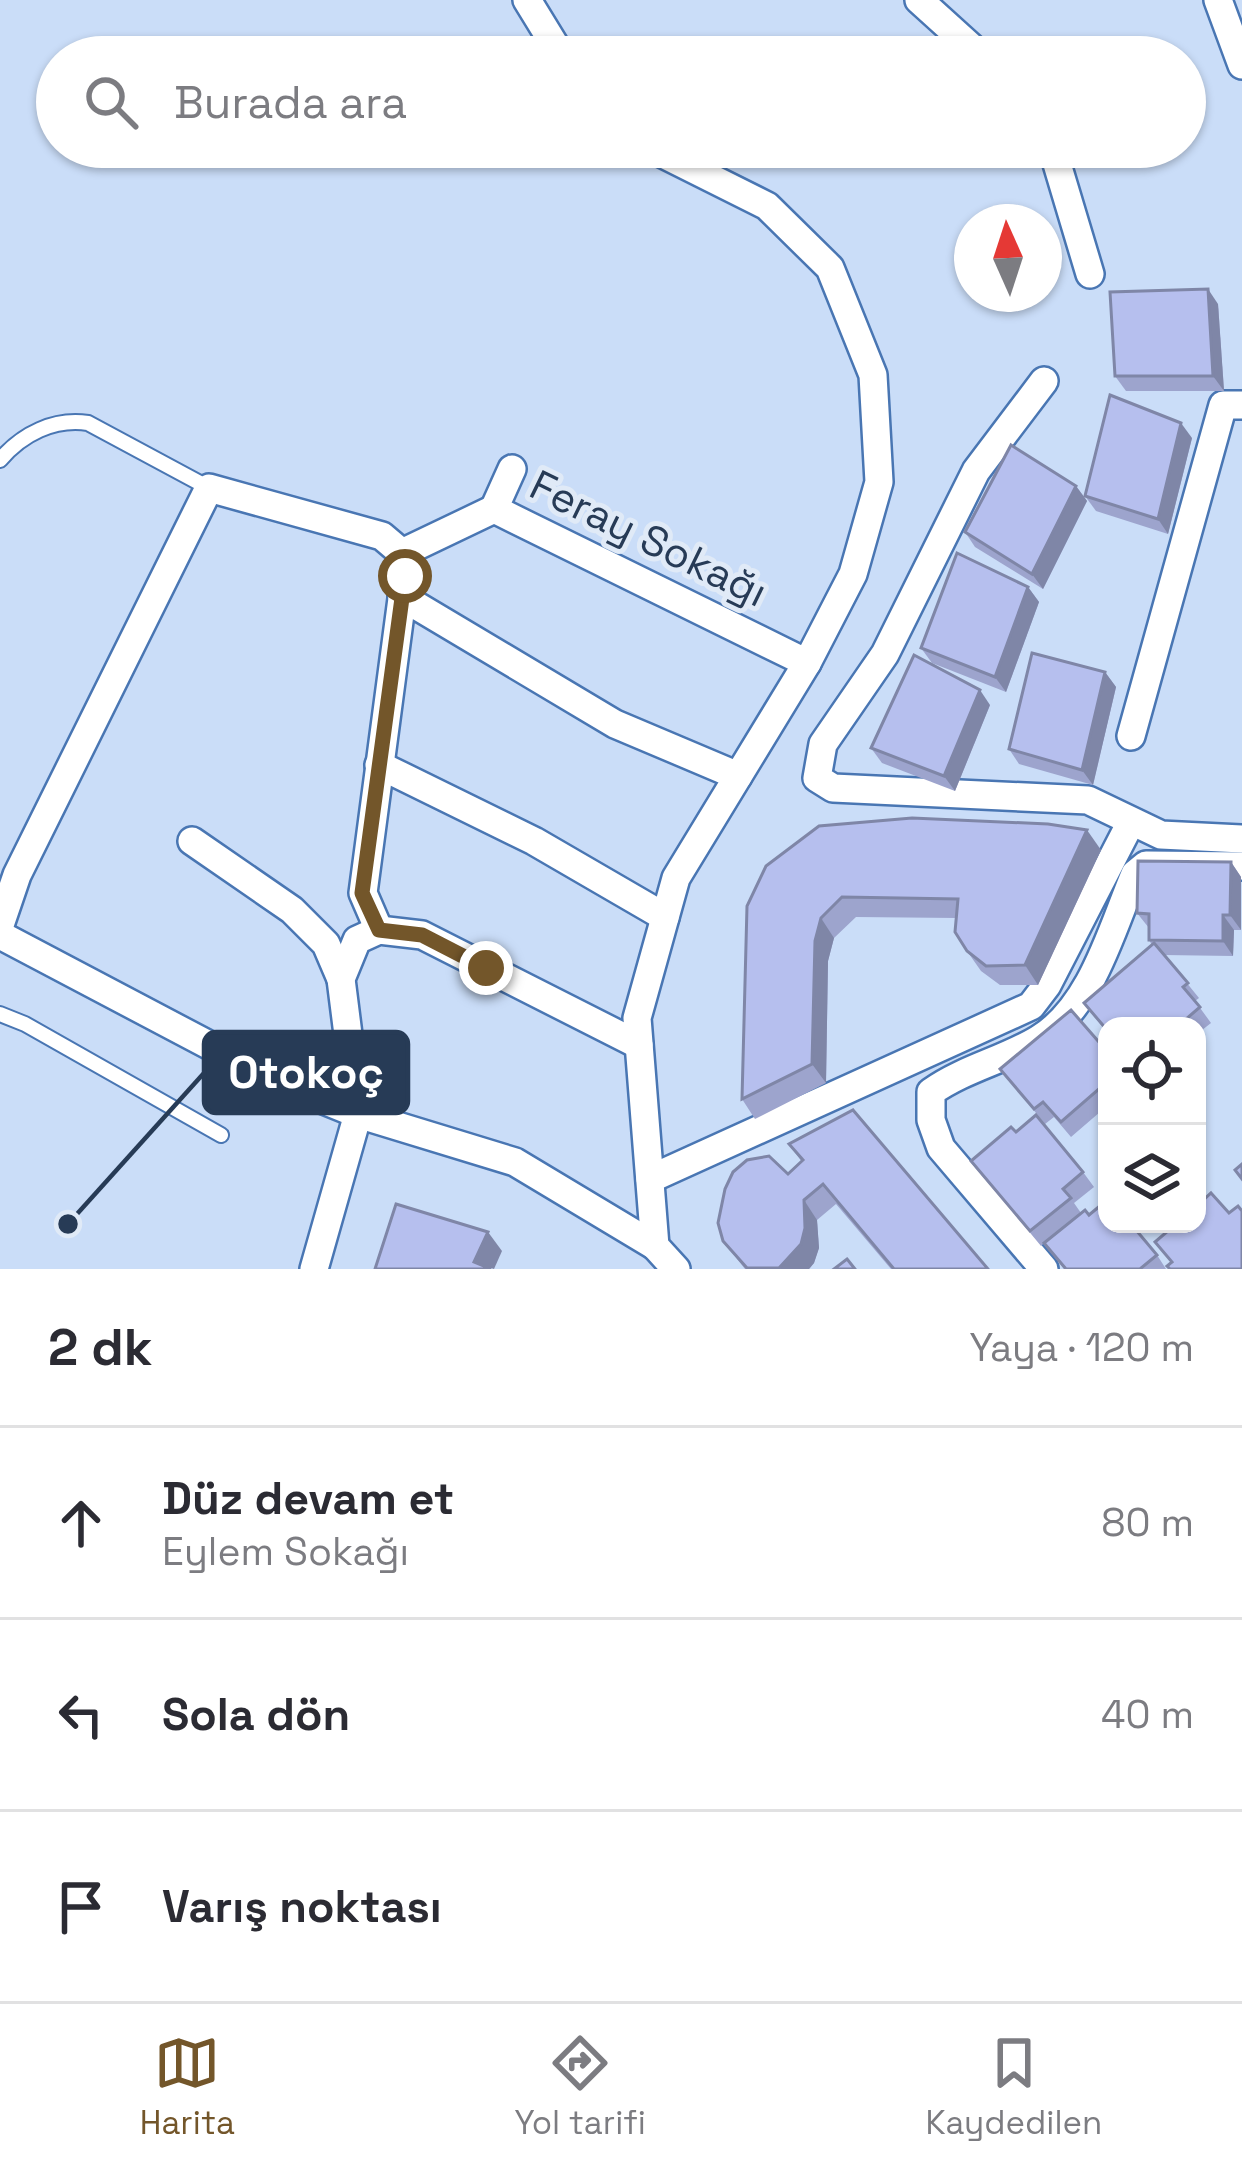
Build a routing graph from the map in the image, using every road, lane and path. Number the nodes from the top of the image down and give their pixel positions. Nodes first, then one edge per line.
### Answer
1 (527, 0) edge
2 (919, 0) edge
3 (1218, 0) edge
4 (549, 36) edge
5 (959, 36) edge
6 (1242, 65) edge
7 (692, 168) edge
8 (1058, 168) edge
9 (1090, 274) dead end
10 (1044, 381) dead end
11 (1242, 406) edge
12 (0, 460) edge
13 (512, 469) dead end
14 (208, 488) junction
15 (494, 509) junction
16 (402, 553) junction
17 (402, 597) junction
18 (807, 662) junction
19 (1131, 736) dead end
20 (379, 765) junction
21 (738, 776) junction
22 (1130, 824) junction
23 (1242, 838) edge
24 (192, 841) dead end
25 (1242, 866) edge
26 (665, 917) junction
27 (0, 925) edge
28 (379, 930) junction
29 (0, 935) edge
30 (340, 979) junction
31 (0, 1014) edge
32 (639, 1045) junction
33 (358, 1114) junction
34 (221, 1135) dead end
35 (650, 1179) junction
36 (655, 1246) junction
37 (314, 1269) edge
38 (676, 1269) edge
39 (1044, 1269) edge

1 - 4 street
2 - 5 street
3 - 6 street
7 - 18 street
8 - 9 street
10 - 22 street
11 - 19 street
12 - 14 lane
13 - 15 street, Feray Sokağı
14 - 16 street
14 - 27 street
15 - 16 street
15 - 18 street, Feray Sokağı
16 - 17 street
17 - 20 street
17 - 21 street
18 - 21 street
20 - 26 street
20 - 28 street
21 - 26 street
22 - 23 street
22 - 35 street
24 - 30 street
25 - 39 street
26 - 32 street
28 - 30 street
28 - 32 street
29 - 33 street
30 - 33 street
31 - 34 lane
32 - 35 street
33 - 36 street
33 - 37 street
35 - 36 street
36 - 38 street

